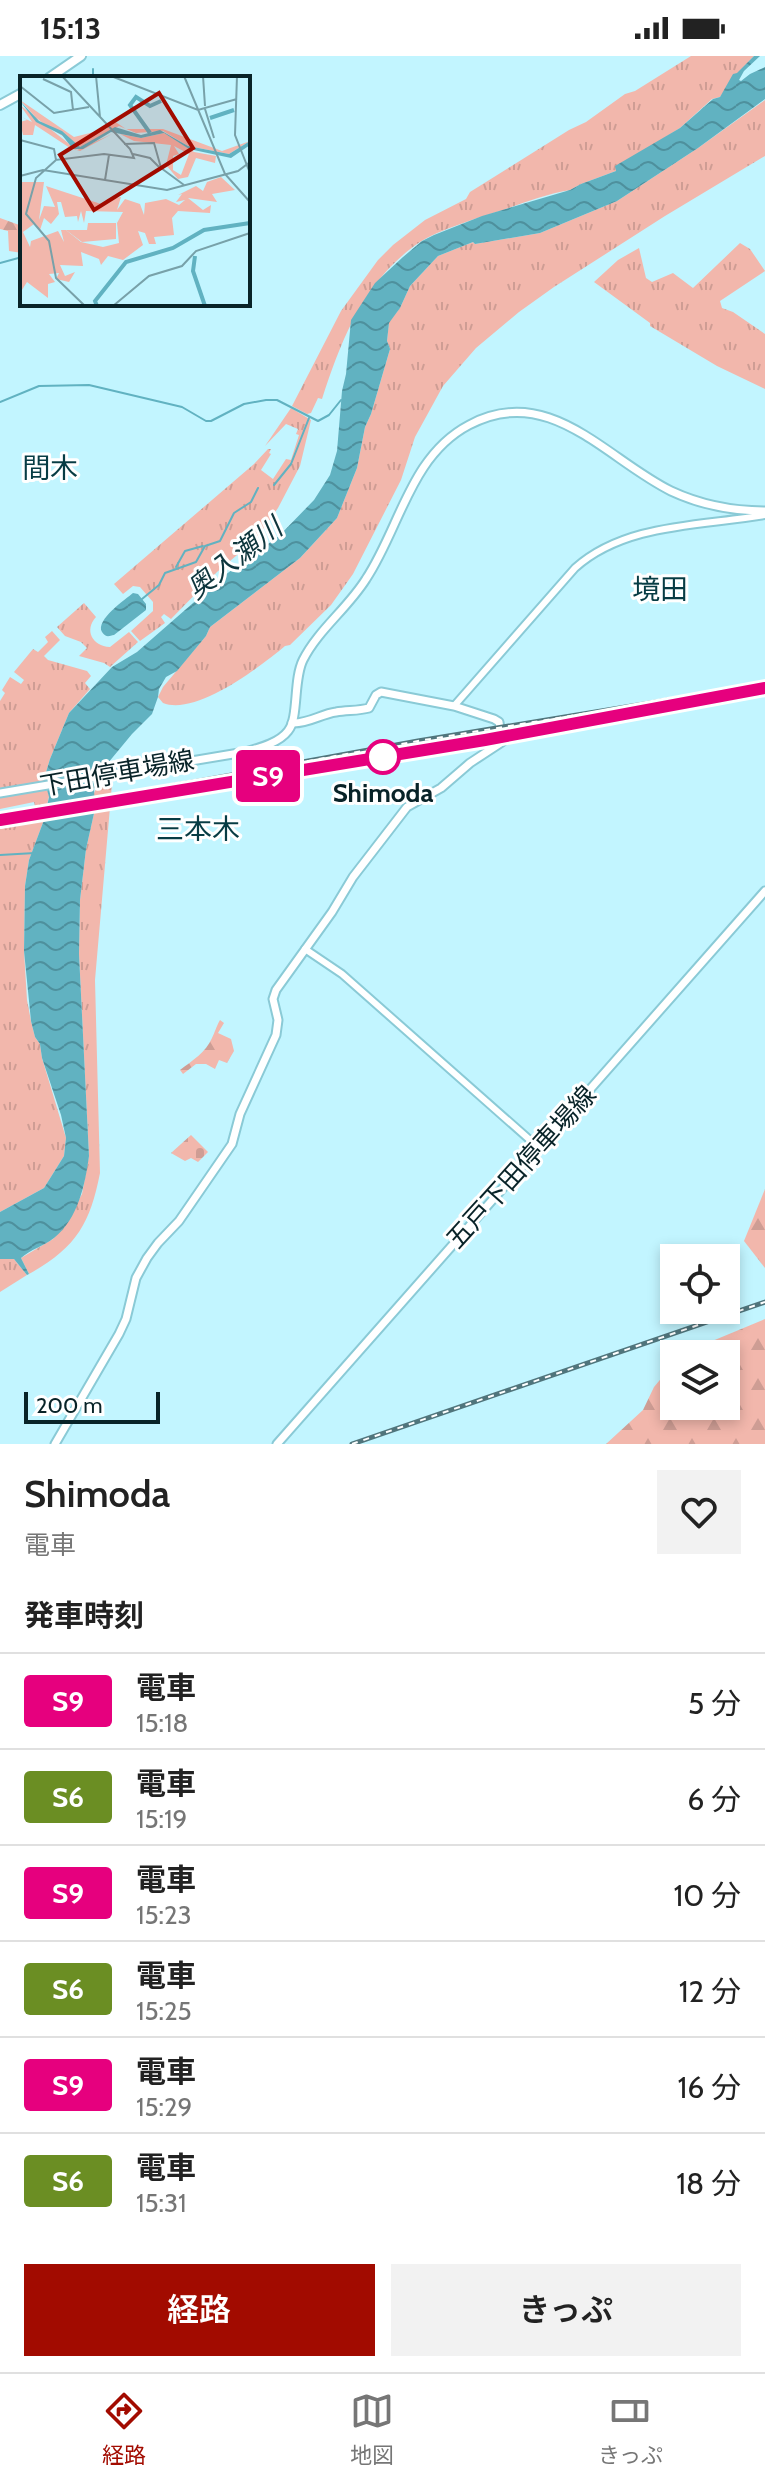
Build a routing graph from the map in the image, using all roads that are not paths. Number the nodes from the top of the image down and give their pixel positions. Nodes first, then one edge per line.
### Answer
1 (81, 56) edge
2 (52, 76) edge
3 (20, 94) edge
4 (0, 105) edge
5 (721, 508) junction
6 (765, 513) edge
7 (722, 522) junction
8 (710, 523) junction
9 (454, 706) junction
10 (292, 723) junction
11 (0, 793) edge
12 (765, 891) edge
13 (305, 949) junction
14 (539, 1148) junction
15 (55, 1444) edge
16 (277, 1444) edge

1 - 2 highway
3 - 4 highway
5 - 6 main road
5 - 7 street
5 - 8 street
5 - 10 main road
6 - 7 street
7 - 8 street
8 - 9 street
9 - 10 main road, 下田停車場線
9 - 13 main road
10 - 11 main road, 下田停車場線
12 - 14 main road, 五戸下田停車場線
13 - 14 street
13 - 15 main road
14 - 16 main road, 五戸下田停車場線

